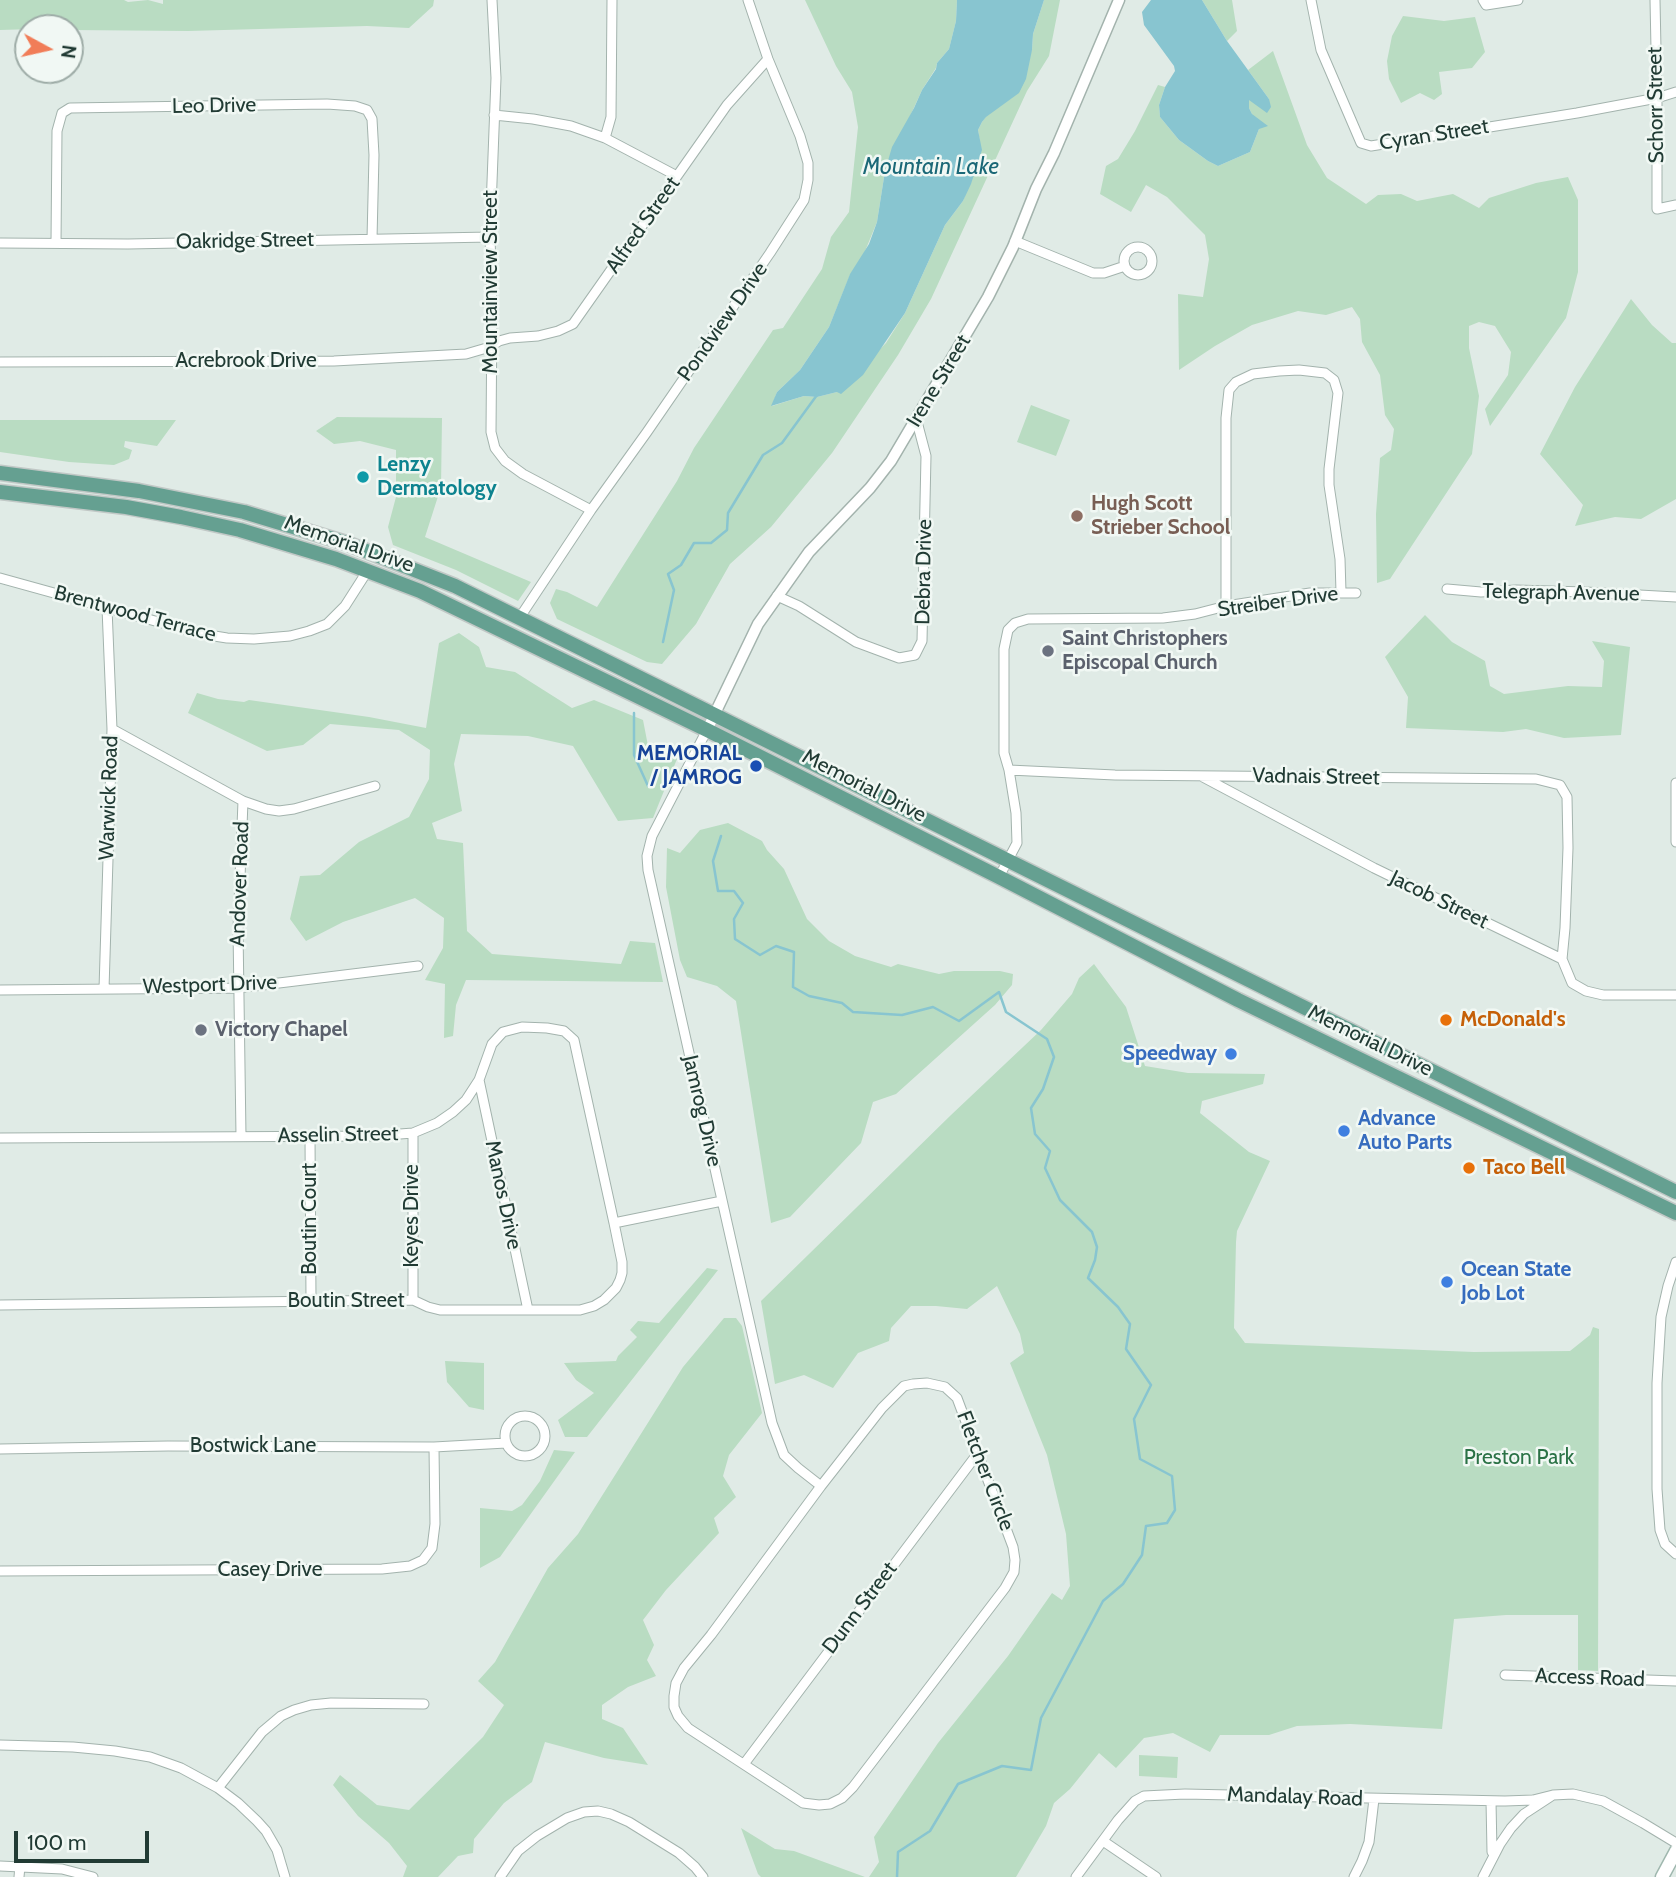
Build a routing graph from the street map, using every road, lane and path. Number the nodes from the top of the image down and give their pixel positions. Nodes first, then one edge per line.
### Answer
1 (492, 0) edge
2 (612, 0) edge
3 (748, 0) edge
4 (1119, 0) edge
5 (1311, 0) edge
6 (1518, 0) edge
7 (1654, 0) edge
8 (1485, 3) edge
9 (768, 59) junction
10 (1676, 92) edge
11 (1657, 98) junction
12 (494, 115) junction
13 (605, 138) junction
14 (677, 176) junction
15 (1676, 205) edge
16 (490, 237) junction
17 (372, 239) junction
18 (1015, 242) junction
19 (0, 243) edge
20 (56, 243) junction
21 (1125, 266) dead end
22 (490, 347) junction
23 (0, 362) edge
24 (916, 418) junction
25 (0, 473) edge
26 (0, 492) edge
27 (591, 510) junction
28 (368, 570) junction
29 (0, 578) edge
30 (1447, 589) dead end
31 (1341, 592) junction
32 (1356, 593) dead end
33 (777, 596) junction
34 (1676, 597) edge
35 (1226, 606) junction
36 (107, 608) junction
37 (520, 617) junction
38 (715, 715) junction
39 (111, 729) junction
40 (707, 730) junction
41 (1009, 770) junction
42 (1200, 776) junction
43 (1676, 783) edge
44 (375, 786) dead end
45 (243, 801) junction
46 (1676, 842) edge
47 (1008, 860) junction
48 (999, 877) junction
49 (1562, 959) junction
50 (418, 966) dead end
51 (238, 988) junction
52 (104, 989) junction
53 (0, 990) edge
54 (1676, 995) edge
55 (479, 1080) junction
56 (1471, 1090) junction
57 (1464, 1111) junction
58 (413, 1133) junction
59 (241, 1136) junction
60 (310, 1136) junction
61 (0, 1138) edge
62 (1676, 1192) edge
63 (722, 1201) junction
64 (1676, 1213) edge
65 (614, 1223) junction
66 (1676, 1262) edge
67 (413, 1300) junction
68 (311, 1301) junction
69 (0, 1305) edge
70 (528, 1310) junction
71 (506, 1443) junction
72 (435, 1447) junction
73 (0, 1449) edge
74 (978, 1453) junction
75 (821, 1486) junction
76 (1676, 1554) edge
77 (0, 1571) edge
78 (1505, 1675) dead end
79 (1676, 1681) edge
80 (424, 1704) dead end
81 (0, 1745) edge
82 (744, 1764) junction
83 (218, 1788) junction
84 (1553, 1795) junction
85 (1374, 1799) junction
86 (1491, 1801) junction
87 (1102, 1841) junction
88 (1676, 1843) edge
89 (1676, 1852) edge
90 (1492, 1859) junction
91 (0, 1866) edge
92 (20, 1866) junction
93 (19, 1877) edge
94 (93, 1877) edge
95 (285, 1877) edge
96 (500, 1877) edge
97 (703, 1877) edge
98 (1076, 1877) edge
99 (1156, 1877) edge
100 (1354, 1877) edge
101 (1483, 1877) edge
102 (1662, 1877) edge

1 - 12 street, Mountainview Street
2 - 13 street
3 - 9 street, Pondview Drive
4 - 18 street, Irene Street
5 - 11 street, Cyran Street
6 - 8 street
7 - 11 street, Schorr Street
9 - 14 street, Alfred Street
9 - 27 street, Pondview Drive
10 - 11 street, Cyran Street
11 - 15 street, Schorr Street
12 - 13 street
12 - 16 street, Mountainview Street
13 - 14 street
14 - 22 street, Alfred Street
16 - 17 street, Oakridge Street
16 - 22 street, Mountainview Street
17 - 20 street, Oakridge Street
17 - 20 street, Leo Drive
18 - 21 street
18 - 24 street, Irene Street
19 - 20 street, Oakridge Street
22 - 23 street, Acrebrook Drive
22 - 27 street, Mountainview Street
24 - 33 street, Irene Street
24 - 33 street, Debra Drive
25 - 37 main road, Memorial Drive
26 - 28 main road, Memorial Drive
27 - 37 street, Pondview Drive
28 - 36 street, Brentwood Terrace
28 - 40 main road, Memorial Drive
29 - 36 street, Brentwood Terrace
30 - 34 street, Telegraph Avenue
31 - 32 street, Streiber Drive
31 - 35 street, Streiber Drive
31 - 35 street
33 - 38 street, Irene Street
35 - 41 street, Streiber Drive
36 - 39 street, Warwick Road
37 - 38 main road, Memorial Drive
38 - 40 street, Irene Street
38 - 47 main road, Memorial Drive
39 - 45 street
39 - 52 street, Warwick Road
40 - 48 main road, Memorial Drive
40 - 63 street, Jamrog Drive
41 - 42 street, Vadnais Street
41 - 47 street
42 - 49 street, Jacob Street
42 - 49 street, Vadnais Street
43 - 46 street
44 - 45 street
45 - 51 street, Andover Road
47 - 48 street
47 - 56 main road, Memorial Drive
48 - 57 main road, Memorial Drive
49 - 54 street
50 - 51 street, Westport Drive
51 - 52 street, Westport Drive
51 - 59 street, Andover Road
52 - 53 street, Westport Drive
55 - 58 street, Asselin Street
55 - 65 street, Asselin Street
55 - 70 street, Manos Drive
56 - 57 main road
56 - 62 main road, Memorial Drive
57 - 64 main road, Memorial Drive
58 - 60 street, Asselin Street
58 - 67 street, Keyes Drive
59 - 60 street, Asselin Street
59 - 61 street, Asselin Street
60 - 68 street, Boutin Court
63 - 65 street
63 - 75 street, Jamrog Drive
65 - 70 street, Boutin Street
66 - 76 street
67 - 68 street, Boutin Street
67 - 70 street, Boutin Street
68 - 69 street, Boutin Street
71 - 71 street, Bostwick Lane
71 - 72 street, Bostwick Lane
72 - 73 street, Bostwick Lane
72 - 77 street, Casey Drive
74 - 75 street, Fletcher Circle
74 - 82 street, Dunn Street
74 - 82 street, Fletcher Circle
75 - 82 street, Fletcher Circle
78 - 79 street, Access Road
80 - 83 street
81 - 83 street
83 - 95 street
84 - 86 street, Mandalay Road
84 - 88 street, Mandalay Road
84 - 90 street
85 - 86 street, Mandalay Road
85 - 87 street, Mandalay Road
85 - 100 street
86 - 90 street
87 - 98 street, Mandalay Road
87 - 99 street
89 - 102 main road
90 - 101 street
91 - 92 street
92 - 93 street
92 - 94 street
96 - 97 street

